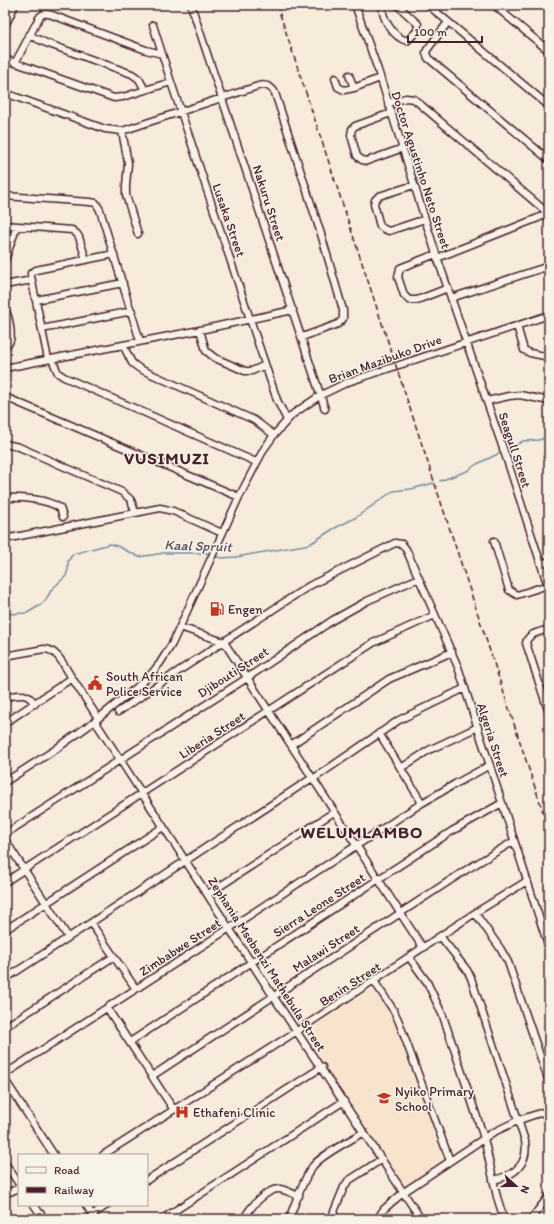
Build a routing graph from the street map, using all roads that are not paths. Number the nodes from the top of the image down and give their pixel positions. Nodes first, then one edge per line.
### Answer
1 (15, 5) edge
2 (191, 5) edge
3 (356, 5) edge
4 (382, 5) edge
5 (397, 5) edge
6 (428, 5) edge
7 (494, 5) edge
8 (448, 22) junction
9 (153, 25) dead end
10 (5, 26) edge
11 (29, 35) junction
12 (549, 51) edge
13 (162, 54) junction
14 (5, 59) edge
15 (15, 63) junction
16 (350, 75) dead end
17 (335, 78) dead end
18 (380, 78) junction
19 (171, 82) junction
20 (354, 88) junction
21 (145, 90) junction
22 (5, 93) edge
23 (223, 98) junction
24 (388, 103) junction
25 (549, 106) edge
26 (181, 112) junction
27 (391, 112) junction
28 (122, 131) junction
29 (403, 148) junction
30 (549, 160) edge
31 (414, 185) junction
32 (5, 196) edge
33 (549, 213) edge
34 (425, 219) junction
35 (5, 225) edge
36 (17, 226) junction
37 (138, 234) dead end
38 (114, 254) junction
39 (437, 256) junction
40 (5, 260) edge
41 (86, 260) junction
42 (549, 266) edge
43 (32, 280) junction
44 (123, 283) junction
45 (5, 285) edge
46 (448, 288) junction
47 (451, 298) junction
48 (36, 300) junction
49 (5, 309) edge
50 (293, 310) junction
51 (132, 311) junction
52 (549, 315) edge
53 (251, 319) junction
54 (517, 326) junction
55 (42, 329) junction
56 (200, 330) junction
57 (302, 337) junction
58 (140, 341) junction
59 (467, 342) junction
60 (5, 345) edge
61 (123, 345) junction
62 (549, 357) edge
63 (50, 359) junction
64 (265, 365) junction
65 (5, 368) edge
66 (321, 395) junction
67 (5, 397) edge
68 (487, 401) junction
69 (549, 401) edge
70 (326, 409) dead end
71 (287, 420) junction
72 (274, 435) junction
73 (5, 444) edge
74 (256, 462) junction
75 (239, 497) junction
76 (5, 498) edge
77 (135, 512) junction
78 (63, 517) dead end
79 (5, 526) edge
80 (222, 533) junction
81 (6, 539) edge
82 (494, 541) dead end
83 (549, 561) edge
84 (541, 564) junction
85 (418, 578) junction
86 (548, 587) edge
87 (435, 615) junction
88 (180, 627) junction
89 (549, 629) edge
90 (224, 642) junction
91 (452, 652) junction
92 (5, 656) edge
93 (72, 678) junction
94 (247, 678) junction
95 (465, 688) junction
96 (5, 697) edge
97 (35, 704) junction
98 (268, 711) junction
99 (118, 712) dead end
100 (549, 713) edge
101 (97, 720) junction
102 (5, 723) edge
103 (478, 727) junction
104 (380, 733) junction
105 (291, 745) junction
106 (119, 760) junction
107 (490, 765) junction
108 (401, 768) junction
109 (313, 779) junction
110 (5, 782) edge
111 (142, 794) junction
112 (422, 803) junction
113 (502, 803) junction
114 (334, 812) junction
115 (163, 827) junction
116 (5, 834) edge
117 (5, 840) edge
118 (514, 841) junction
119 (356, 846) junction
120 (186, 861) junction
121 (24, 870) junction
122 (379, 880) junction
123 (527, 881) junction
124 (5, 882) edge
125 (208, 894) junction
126 (46, 904) junction
127 (400, 913) junction
128 (476, 913) junction
129 (91, 923) junction
130 (230, 928) junction
131 (5, 930) edge
132 (440, 936) junction
133 (68, 937) junction
134 (423, 948) junction
135 (549, 948) edge
136 (113, 957) junction
137 (409, 957) junction
138 (252, 962) junction
139 (5, 979) edge
140 (374, 981) junction
141 (136, 989) junction
142 (274, 996) junction
143 (107, 1008) junction
144 (5, 1027) edge
145 (297, 1031) junction
146 (130, 1042) junction
147 (322, 1067) junction
148 (5, 1074) edge
149 (152, 1076) junction
150 (5, 1080) edge
151 (549, 1082) edge
152 (344, 1101) junction
153 (174, 1110) junction
154 (549, 1110) edge
155 (519, 1120) junction
156 (364, 1132) junction
157 (484, 1138) junction
158 (53, 1154) edge
159 (105, 1154) edge
160 (382, 1159) junction
161 (450, 1161) junction
162 (5, 1162) edge
163 (148, 1179) edge
164 (493, 1180) junction
165 (18, 1182) edge
166 (18, 1188) edge
167 (404, 1192) junction
168 (5, 1194) edge
169 (299, 1196) junction
170 (549, 1196) edge
171 (35, 1206) edge
172 (87, 1206) edge
173 (107, 1206) edge
174 (43, 1216) edge
175 (94, 1217) edge
176 (35, 1219) edge
177 (162, 1219) edge
178 (244, 1219) edge
179 (289, 1219) edge
180 (330, 1219) edge
181 (377, 1219) edge
182 (421, 1219) edge
183 (504, 1219) edge
184 (531, 1219) edge

1 - 10 street
2 - 23 street, Nakuru Street
3 - 18 street, Doctor Agustinho Neto Street
4 - 5 street
6 - 8 street
7 - 12 street
8 - 25 street
8 - 30 street
9 - 13 street, Lusaka Street
11 - 13 street
11 - 15 street
11 - 21 street
13 - 19 street, Lusaka Street
14 - 15 street
15 - 21 street
16 - 20 street
17 - 20 street
18 - 20 street
18 - 24 street, Doctor Agustinho Neto Street
19 - 21 street
19 - 26 street, Lusaka Street
22 - 28 street
23 - 26 street
23 - 50 street, Nakuru Street
23 - 57 street
24 - 27 street, Doctor Agustinho Neto Street
24 - 33 street
26 - 28 street
26 - 53 street, Lusaka Street
27 - 29 street, Doctor Agustinho Neto Street
27 - 29 street
28 - 37 street
29 - 31 street, Doctor Agustinho Neto Street
31 - 34 street, Doctor Agustinho Neto Street
31 - 34 street
32 - 38 street
33 - 39 street
34 - 39 street, Doctor Agustinho Neto Street
35 - 36 street
36 - 40 street
36 - 41 street
38 - 41 street
38 - 44 street
39 - 46 street, Doctor Agustinho Neto Street
39 - 46 street
41 - 43 street
42 - 47 street
43 - 45 street
43 - 48 street
44 - 48 street
44 - 51 street
46 - 47 street, Doctor Agustinho Neto Street
47 - 59 street, Doctor Agustinho Neto Street
48 - 55 street
49 - 60 street
50 - 53 street
50 - 57 street, Nakuru Street
51 - 55 street
51 - 58 street
52 - 54 street, Brian Mazibuko Drive
53 - 56 street
53 - 64 street, Lusaka Street
54 - 59 street, Brian Mazibuko Drive
54 - 62 street
55 - 63 street
56 - 58 street
56 - 64 street
57 - 66 street, Nakuru Street
58 - 61 street
59 - 66 street, Brian Mazibuko Drive
59 - 68 street, Seagull Street
61 - 63 street
61 - 72 street
63 - 65 street
63 - 74 street
64 - 71 street, Lusaka Street
66 - 70 street, Nakuru Street
66 - 71 street, Brian Mazibuko Drive
67 - 75 street
68 - 69 street
68 - 84 street, Seagull Street
71 - 72 street, Brian Mazibuko Drive
72 - 74 street, Brian Mazibuko Drive
73 - 77 street
74 - 75 street, Brian Mazibuko Drive
75 - 80 street, Brian Mazibuko Drive
76 - 78 street
77 - 80 street
77 - 81 street
79 - 81 street
80 - 88 street, Brian Mazibuko Drive
82 - 86 street
83 - 84 street
84 - 86 street, Seagull Street
85 - 87 street, Algeria Street
85 - 90 street, Algeria Street
85 - 94 street, Djibouti Street
87 - 91 street, Algeria Street
87 - 98 street, Liberia Street
88 - 90 street
88 - 101 street, Brian Mazibuko Drive
89 - 100 street
90 - 94 street
90 - 99 street
91 - 95 street, Algeria Street
91 - 105 street
92 - 93 street, Zephania Msebenzi Mathebula Street
93 - 97 street
93 - 101 street, Zephania Msebenzi Mathebula Street
94 - 98 street
94 - 106 street, Djibouti Street
95 - 103 street, Algeria Street
95 - 104 street
96 - 97 street
97 - 102 street
98 - 105 street
98 - 111 street, Liberia Street
101 - 106 street, Zephania Msebenzi Mathebula Street
101 - 110 street, Brian Mazibuko Drive
103 - 107 street, Algeria Street
103 - 108 street
104 - 108 street
104 - 109 street
105 - 109 street
106 - 111 street, Zephania Msebenzi Mathebula Street
106 - 116 street, Djibouti Street
107 - 112 street, Zimbabwe Street
107 - 113 street, Algeria Street
108 - 112 street
109 - 114 street
109 - 120 street
111 - 115 street, Zephania Msebenzi Mathebula Street
111 - 121 street, Liberia Street
112 - 119 street, Zimbabwe Street
113 - 118 street, Algeria Street
113 - 122 street, Sierra Leone Street
114 - 119 street
114 - 125 street
115 - 120 street, Zephania Msebenzi Mathebula Street
115 - 126 street
117 - 121 street
118 - 123 street, Algeria Street
118 - 127 street, Malawi Street
119 - 122 street
119 - 130 street, Zimbabwe Street
120 - 125 street, Zephania Msebenzi Mathebula Street
120 - 129 street
121 - 124 street, Liberia Street
121 - 126 street
122 - 127 street
122 - 138 street, Sierra Leone Street
123 - 128 street, Benin Street
123 - 135 street, Algeria Street
125 - 130 street, Zephania Msebenzi Mathebula Street
126 - 131 street
126 - 133 street
127 - 134 street
127 - 142 street, Malawi Street
128 - 132 street, Benin Street
128 - 151 street
129 - 133 street
129 - 136 street
130 - 138 street, Zephania Msebenzi Mathebula Street
130 - 141 street, Zimbabwe Street
132 - 134 street, Benin Street
132 - 155 street
133 - 139 street
134 - 137 street, Benin Street
136 - 141 street
136 - 144 street
137 - 140 street, Benin Street
137 - 157 street
138 - 142 street, Zephania Msebenzi Mathebula Street
138 - 146 street, Sierra Leone Street
140 - 145 street, Benin Street
140 - 161 street
141 - 143 street, Zimbabwe Street
142 - 145 street, Zephania Msebenzi Mathebula Street
142 - 149 street, Malawi Street
143 - 146 street
143 - 148 street, Zimbabwe Street
145 - 147 street, Zephania Msebenzi Mathebula Street
145 - 153 street, Benin Street
146 - 149 street
147 - 152 street, Zephania Msebenzi Mathebula Street
147 - 163 street
149 - 153 street
150 - 158 street
152 - 156 street, Zephania Msebenzi Mathebula Street
152 - 177 street
153 - 159 street, Benin Street
154 - 155 street
155 - 157 street
155 - 164 street
156 - 160 street, Zephania Msebenzi Mathebula Street
156 - 169 street
157 - 161 street
157 - 164 street
160 - 167 street, Zephania Msebenzi Mathebula Street
160 - 180 street
161 - 167 street
162 - 165 street
164 - 183 street
166 - 168 street
167 - 181 street
167 - 182 street, Zephania Msebenzi Mathebula Street
169 - 178 street
169 - 179 street
170 - 184 street
171 - 174 street
172 - 175 street
173 - 175 street
174 - 176 street

